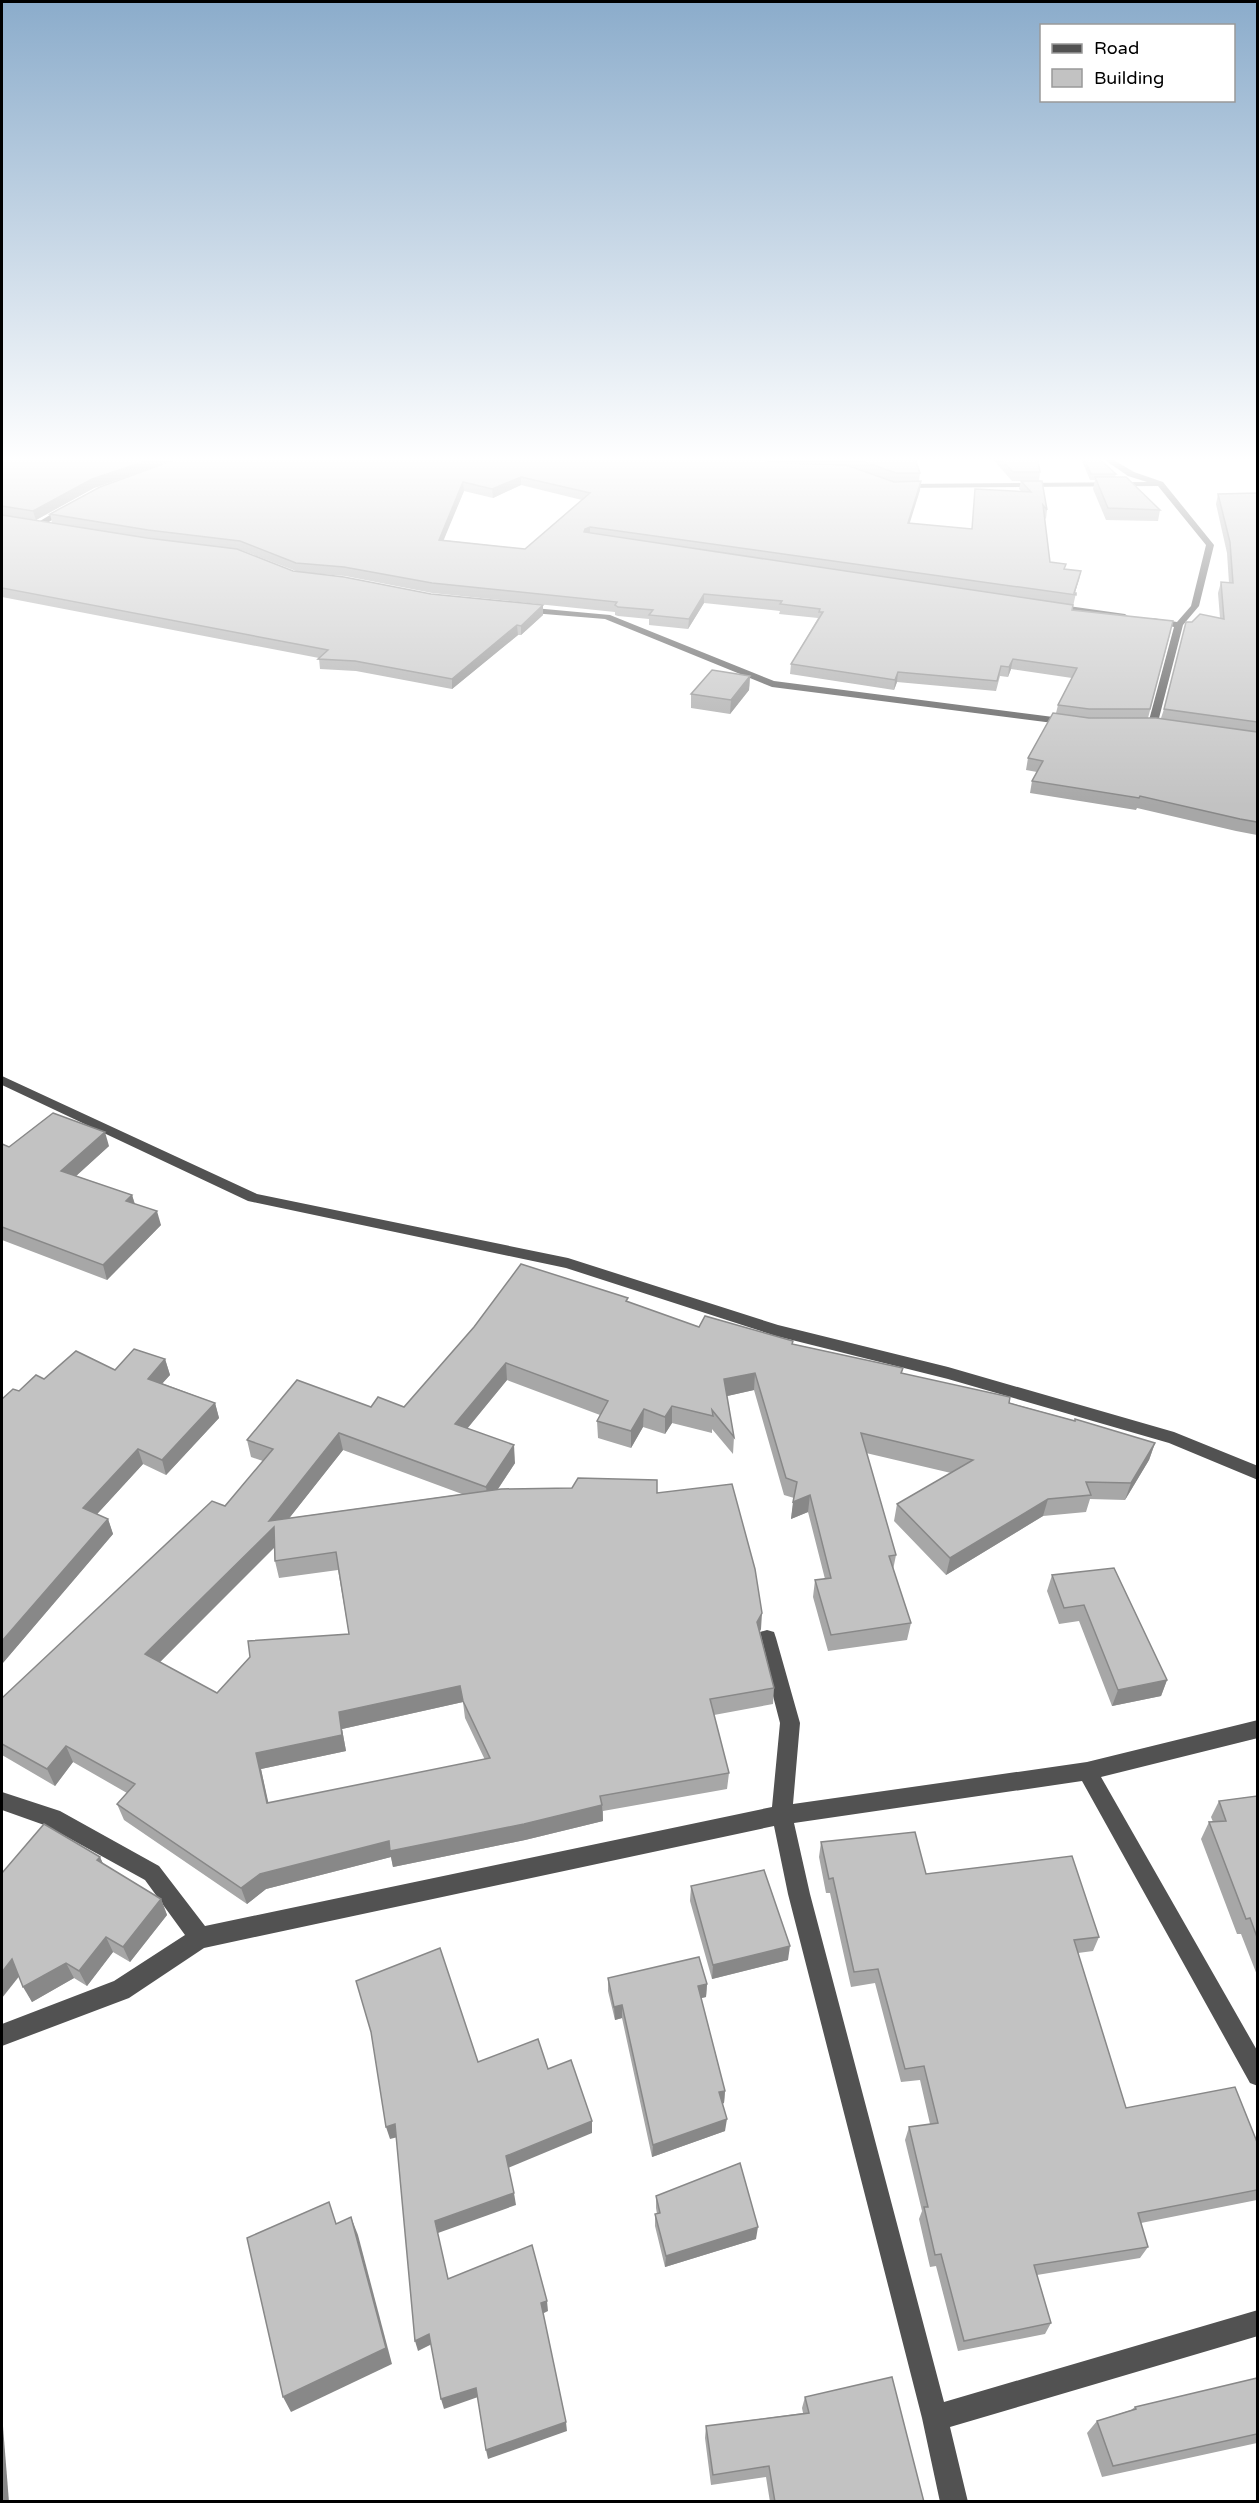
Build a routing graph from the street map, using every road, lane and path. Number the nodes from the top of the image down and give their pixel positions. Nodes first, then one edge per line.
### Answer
1 (1203, 573) edge
2 (1049, 606) edge
3 (514, 609) edge
4 (1132, 618) edge
5 (1144, 620) edge
6 (1179, 625) junction
7 (1077, 723) edge
8 (1142, 724) edge
9 (1153, 724) junction
10 (1173, 727) edge
11 (2, 1080) edge
12 (1257, 1473) edge
13 (767, 1638) dead end
14 (1257, 1729) edge
15 (1087, 1771) junction
16 (2, 1802) edge
17 (782, 1815) junction
18 (200, 1938) junction
19 (2, 2035) edge
20 (1257, 2075) edge
21 (1257, 2323) edge
22 (935, 2418) junction
23 (954, 2502) edge

1 - 6 street
2 - 4 street
3 - 7 street
5 - 6 street
6 - 9 street
8 - 9 street
9 - 10 street
11 - 12 street
13 - 17 street
14 - 15 street
15 - 17 street
15 - 20 street
16 - 18 street
17 - 18 street
17 - 22 street
18 - 19 street
21 - 22 street
22 - 23 street

